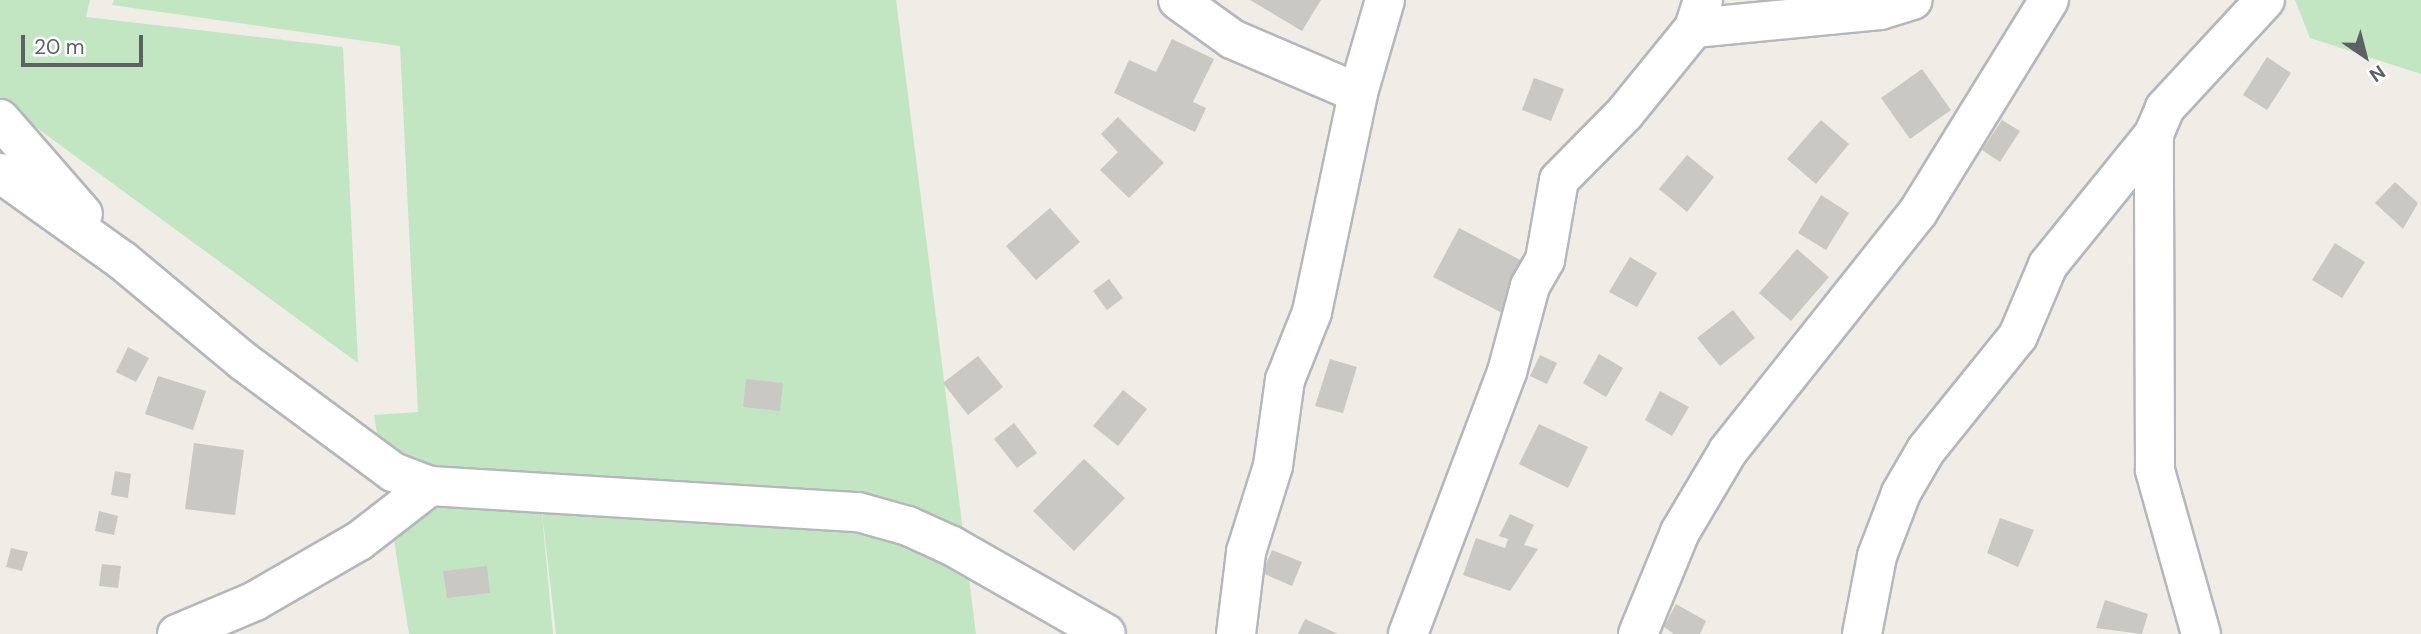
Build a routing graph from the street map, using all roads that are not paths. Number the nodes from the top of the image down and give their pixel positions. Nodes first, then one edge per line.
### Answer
1 (1178, 0) edge
2 (1385, 0) edge
3 (1912, 0) edge
4 (2049, 0) edge
5 (2265, 0) edge
6 (1699, 14) edge
7 (1359, 93) junction
8 (0, 119) edge
9 (2154, 134) junction
10 (0, 173) edge
11 (123, 261) junction
12 (430, 486) junction
13 (177, 634) edge
14 (1106, 634) edge
15 (1236, 634) edge
16 (1408, 634) edge
17 (1638, 634) edge
18 (1862, 634) edge
19 (2200, 634) edge

1 - 7 street
2 - 7 street
3 - 6 street
4 - 17 street
5 - 9 street
6 - 16 street
7 - 15 street
8 - 11 street
9 - 18 street
9 - 19 street
10 - 11 street
11 - 12 street
12 - 13 street
12 - 14 street

